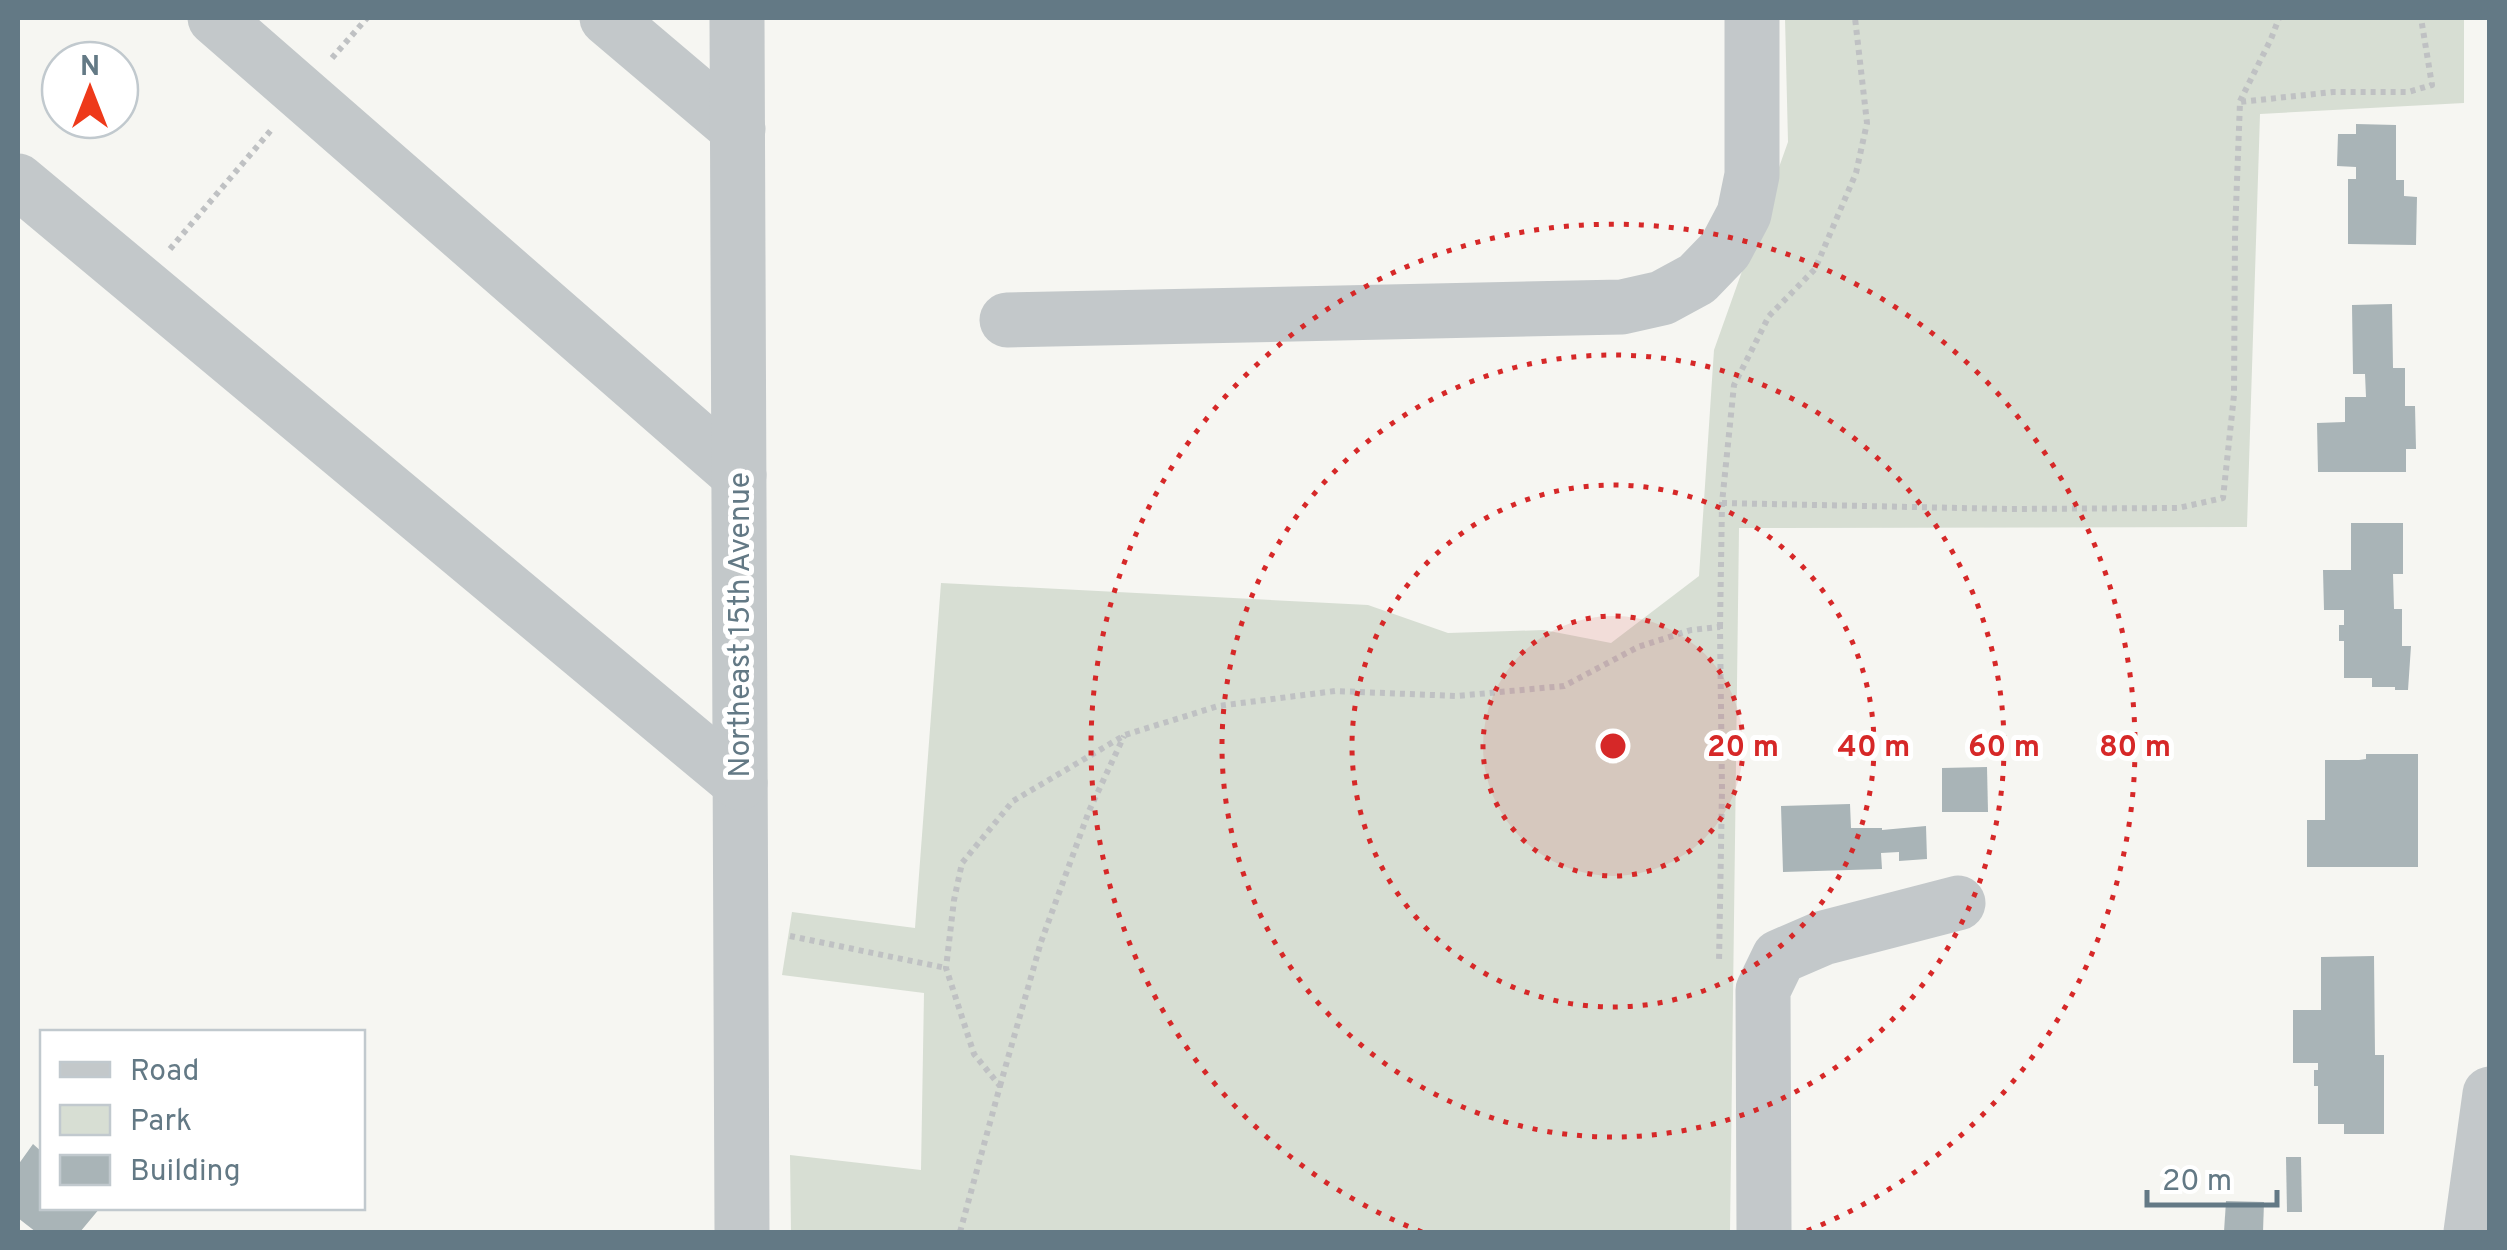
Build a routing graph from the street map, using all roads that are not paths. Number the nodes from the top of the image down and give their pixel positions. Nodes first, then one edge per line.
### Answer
1 (215, 18) edge
2 (608, 18) edge
3 (737, 18) edge
4 (1752, 18) edge
5 (738, 128) junction
6 (18, 181) edge
7 (1007, 320) dead end
8 (738, 475) junction
9 (740, 782) junction
10 (1958, 903) dead end
11 (2490, 1094) edge
12 (742, 1232) edge
13 (1764, 1232) edge
14 (2471, 1232) edge

1 - 8 street
2 - 5 street
3 - 5 street, Northeast 15th Avenue
4 - 7 street
5 - 8 street, Northeast 15th Avenue
6 - 9 street
8 - 9 street, Northeast 15th Avenue
9 - 12 street, Northeast 15th Avenue
10 - 13 street
11 - 14 street

